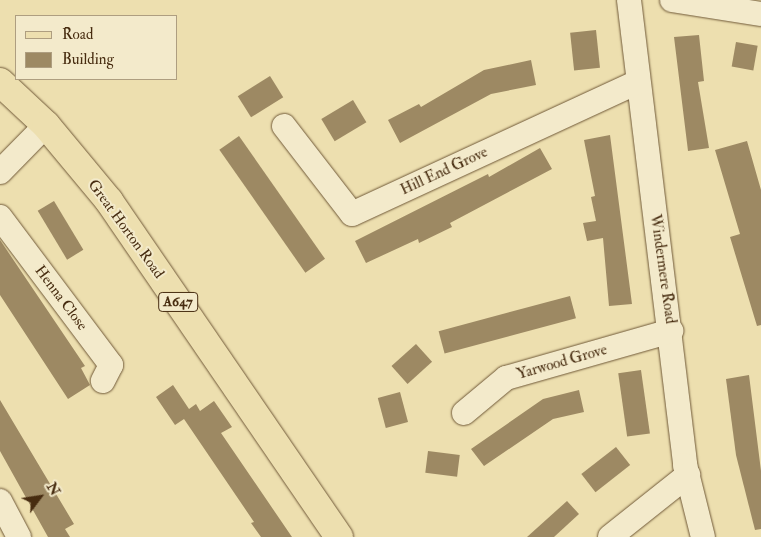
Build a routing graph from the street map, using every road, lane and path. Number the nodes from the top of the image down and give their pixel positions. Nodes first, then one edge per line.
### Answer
1 (628, 0) edge
2 (672, 0) edge
3 (761, 14) edge
4 (0, 82) edge
5 (638, 82) junction
6 (46, 125) junction
7 (284, 126) dead end
8 (0, 172) edge
9 (0, 217) edge
10 (671, 331) junction
11 (103, 381) dead end
12 (464, 413) dead end
13 (688, 475) junction
14 (0, 502) edge
15 (19, 537) edge
16 (339, 537) edge
17 (610, 537) edge
18 (703, 537) edge

1 - 5 street, Windermere Road
2 - 3 street
4 - 6 main road, Great Horton Road / A647
5 - 7 street, Hill End Grove
5 - 10 street, Windermere Road
6 - 8 street
6 - 16 main road, Great Horton Road / A647
9 - 11 street, Henna Close
10 - 12 street, Yarwood Grove
10 - 13 street, Windermere Road
13 - 17 street
13 - 18 street, Windermere Road
14 - 15 street

